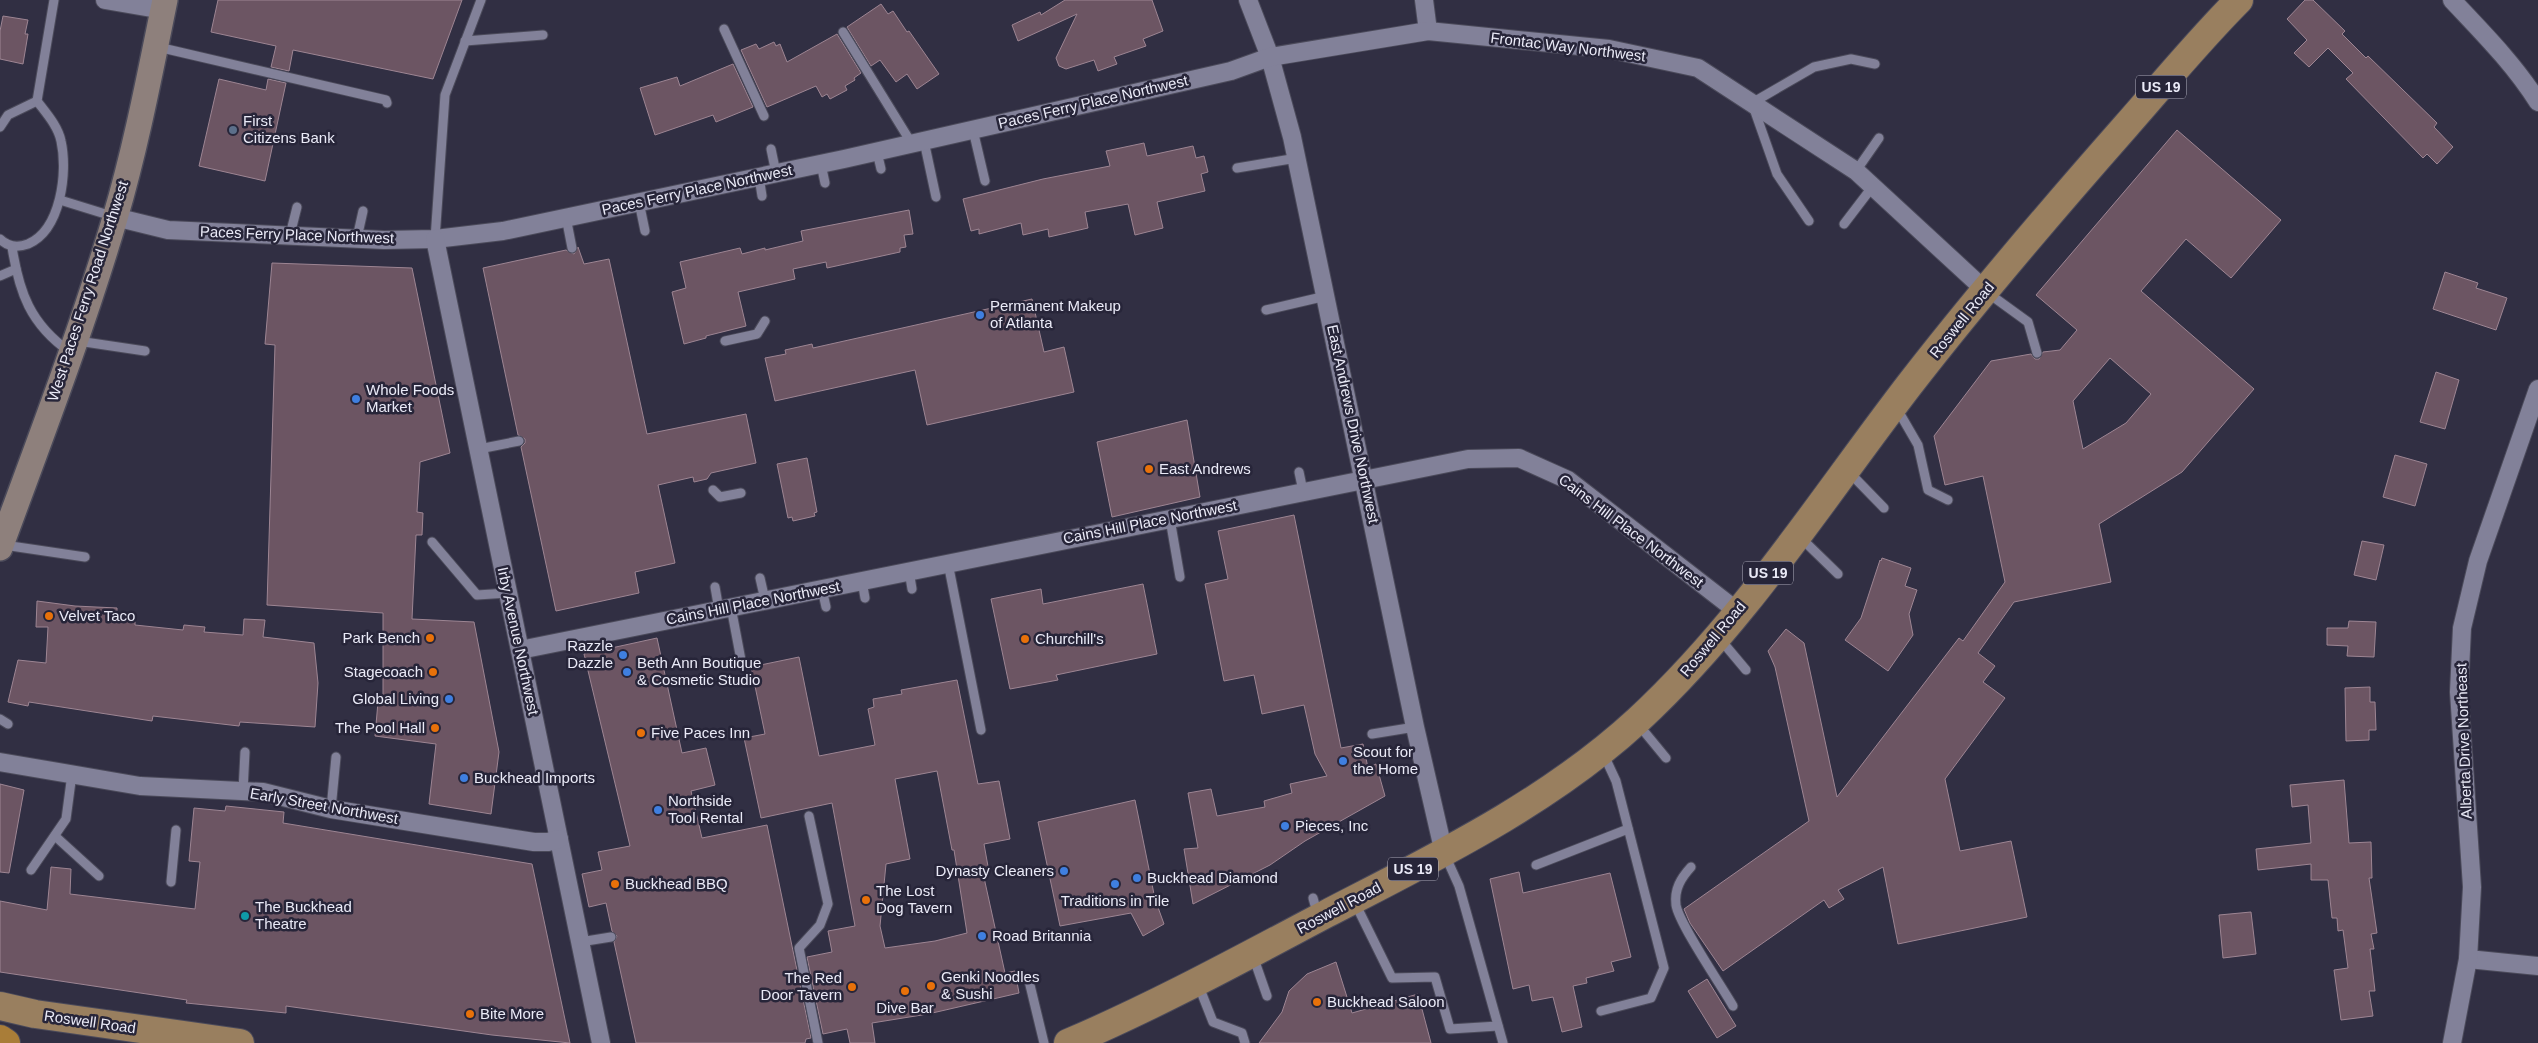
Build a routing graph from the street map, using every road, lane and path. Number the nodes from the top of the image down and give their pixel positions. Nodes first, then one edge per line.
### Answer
1 (54, 0) edge
2 (105, 0) edge
3 (481, 0) edge
4 (1248, 0) edge
5 (1424, 0) edge
6 (2239, 0) edge
7 (2452, 0) edge
8 (164, 5) edge
9 (724, 29) dead end
10 (1428, 30) junction
11 (843, 32) dead end
12 (543, 35) dead end
13 (465, 41) junction
14 (155, 47) junction
15 (1270, 57) junction
16 (1875, 64) dead end
17 (37, 101) junction
18 (2538, 102) edge
19 (387, 103) dead end
20 (1752, 103) junction
21 (764, 116) dead end
22 (0, 127) edge
23 (973, 130) junction
24 (1879, 138) dead end
25 (918, 142) junction
26 (771, 149) dead end
27 (877, 152) junction
28 (1297, 158) junction
29 (821, 164) junction
30 (1237, 168) dead end
31 (881, 169) dead end
32 (1856, 171) junction
33 (776, 173) junction
34 (759, 177) junction
35 (985, 182) dead end
36 (825, 183) dead end
37 (1873, 186) junction
38 (762, 196) dead end
39 (936, 197) dead end
40 (60, 200) junction
41 (639, 202) junction
42 (296, 207) dead end
43 (363, 211) dead end
44 (115, 217) junction
45 (566, 218) junction
46 (1809, 221) dead end
47 (1844, 224) dead end
48 (645, 231) dead end
49 (290, 235) junction
50 (357, 238) junction
51 (0, 239) edge
52 (435, 239) junction
53 (12, 246) junction
54 (572, 248) dead end
55 (16, 269) junction
56 (0, 276) edge
57 (1986, 291) junction
58 (1326, 296) junction
59 (1266, 310) dead end
60 (765, 321) dead end
61 (725, 341) dead end
62 (73, 346) junction
63 (145, 352) dead end
64 (2037, 353) dead end
65 (2538, 390) edge
66 (1894, 405) junction
67 (520, 442) dead end
68 (479, 450) junction
69 (1846, 469) junction
70 (1299, 472) dead end
71 (1364, 479) junction
72 (713, 490) dead end
73 (1303, 491) junction
74 (740, 493) dead end
75 (1948, 500) dead end
76 (1884, 508) dead end
77 (1170, 518) junction
78 (1797, 534) junction
79 (432, 542) dead end
80 (1, 546) edge
81 (85, 557) dead end
82 (948, 563) junction
83 (909, 571) junction
84 (1838, 574) dead end
85 (1180, 577) dead end
86 (760, 578) dead end
87 (715, 587) dead end
88 (822, 589) junction
89 (912, 589) dead end
90 (508, 593) junction
91 (765, 600) junction
92 (725, 608) junction
93 (826, 608) dead end
94 (1737, 611) junction
95 (1717, 635) junction
96 (520, 650) junction
97 (741, 660) dead end
98 (1746, 670) dead end
99 (1636, 722) junction
100 (1416, 727) junction
101 (981, 730) dead end
102 (1372, 734) dead end
103 (1602, 750) junction
104 (245, 752) dead end
105 (336, 757) dead end
106 (1666, 758) dead end
107 (0, 762) edge
108 (72, 774) junction
109 (243, 791) junction
110 (331, 809) junction
111 (809, 816) dead end
112 (1628, 829) junction
113 (176, 830) dead end
114 (55, 836) junction
115 (559, 839) junction
116 (1444, 853) junction
117 (1536, 865) dead end
118 (1691, 866) dead end
119 (31, 870) dead end
120 (99, 876) dead end
121 (171, 882) dead end
122 (1354, 900) junction
123 (611, 937) dead end
124 (580, 942) junction
125 (1252, 953) junction
126 (2468, 959) junction
127 (2538, 966) edge
128 (1029, 981) dead end
129 (1197, 982) junction
130 (1267, 996) dead end
131 (0, 1006) edge
132 (1733, 1006) dead end
133 (1600, 1011) dead end
134 (1498, 1026) junction
135 (0, 1039) edge
136 (6, 1043) edge
137 (240, 1043) edge
138 (601, 1043) edge
139 (818, 1043) edge
140 (1044, 1043) edge
141 (1068, 1043) edge
142 (1245, 1043) edge
143 (1503, 1043) edge
144 (2452, 1043) edge

1 - 17 lane
2 - 8 street
3 - 13 lane
4 - 15 street, East Andrews Drive Northwest
5 - 10 street
6 - 57 main road, Roswell Road / US 19
7 - 18 street
8 - 14 main road, West Paces Ferry Road Northwest
9 - 21 lane
10 - 15 street, Frontac Way Northwest
10 - 20 street, Frontac Way Northwest
11 - 25 lane
12 - 13 lane
13 - 52 lane
14 - 19 lane
14 - 44 main road, West Paces Ferry Road Northwest
15 - 23 street, Paces Ferry Place Northwest
15 - 28 street, East Andrews Drive Northwest
16 - 20 lane
17 - 22 lane
17 - 40 lane
20 - 32 street, Frontac Way Northwest
20 - 46 lane
23 - 25 street, Paces Ferry Place Northwest
23 - 35 lane
24 - 32 lane
25 - 27 street, Paces Ferry Place Northwest
25 - 39 lane
26 - 33 lane
27 - 29 street, Paces Ferry Place Northwest
27 - 31 lane
28 - 30 lane
28 - 58 street, East Andrews Drive Northwest
29 - 33 street, Paces Ferry Place Northwest
29 - 36 lane
32 - 37 street, Frontac Way Northwest
33 - 34 street, Paces Ferry Place Northwest
34 - 38 lane
34 - 41 street, Paces Ferry Place Northwest
37 - 47 lane
37 - 57 street, Frontac Way Northwest
40 - 44 lane
40 - 53 lane
41 - 45 street, Paces Ferry Place Northwest
41 - 48 lane
42 - 49 lane
43 - 50 lane
44 - 49 street, Paces Ferry Place Northwest
44 - 62 main road, West Paces Ferry Road Northwest
45 - 52 street, Paces Ferry Place Northwest
45 - 54 lane
49 - 50 street, Paces Ferry Place Northwest
50 - 52 street, Paces Ferry Place Northwest
51 - 53 lane
52 - 68 street, Irby Avenue Northwest
53 - 55 lane
55 - 56 lane
55 - 62 lane
57 - 64 lane
57 - 66 main road, Roswell Road / US 19
58 - 59 lane
58 - 71 street, East Andrews Drive Northwest
60 - 61 lane
62 - 63 lane
62 - 80 main road, West Paces Ferry Road Northwest
65 - 126 street, Alberta Drive Northeast
66 - 69 main road, Roswell Road / US 19
66 - 75 lane
67 - 68 lane
68 - 90 street, Irby Avenue Northwest
69 - 76 lane
69 - 78 main road, Roswell Road / US 19
70 - 73 lane
71 - 73 street, Cains Hill Place Northwest
71 - 94 street, Cains Hill Place Northwest
71 - 100 street, East Andrews Drive Northwest
72 - 74 lane
73 - 77 street, Cains Hill Place Northwest
77 - 82 street, Cains Hill Place Northwest
77 - 85 lane
78 - 84 lane
78 - 94 main road, Roswell Road / US 19
79 - 90 lane
80 - 81 lane
82 - 83 street, Cains Hill Place Northwest
82 - 101 lane
83 - 88 street, Cains Hill Place Northwest
83 - 89 lane
86 - 91 lane
87 - 92 lane
88 - 91 street, Cains Hill Place Northwest
88 - 93 lane
90 - 96 street, Irby Avenue Northwest
91 - 92 street, Cains Hill Place Northwest
92 - 96 street, Cains Hill Place Northwest
92 - 97 lane
94 - 95 main road, Roswell Road / US 19
95 - 98 lane
95 - 99 main road, Roswell Road / US 19
96 - 115 street, Irby Avenue Northwest
99 - 103 main road, Roswell Road / US 19
99 - 106 lane
100 - 102 lane
100 - 116 street, East Andrews Drive Northwest
103 - 112 lane
103 - 116 main road, Roswell Road / US 19
104 - 109 lane
105 - 110 lane
107 - 108 street, Early Street Northwest
108 - 109 street, Early Street Northwest
108 - 114 lane
109 - 110 street, Early Street Northwest
110 - 115 street, Early Street Northwest
111 - 139 lane
112 - 117 lane
112 - 133 lane
113 - 121 lane
114 - 119 lane
114 - 120 lane
115 - 124 street, Irby Avenue Northwest
116 - 122 main road, Roswell Road / US 19
116 - 134 lane
118 - 132 lane
122 - 125 main road, Roswell Road / US 19
122 - 134 lane
123 - 124 lane
124 - 138 street, Irby Avenue Northwest
125 - 129 main road, Roswell Road / US 19
125 - 130 lane
126 - 127 street
126 - 144 street, Alberta Drive Northeast
128 - 140 lane
129 - 141 main road, Roswell Road / US 19
129 - 142 lane
131 - 137 main road, Roswell Road
134 - 143 lane
135 - 136 highway

